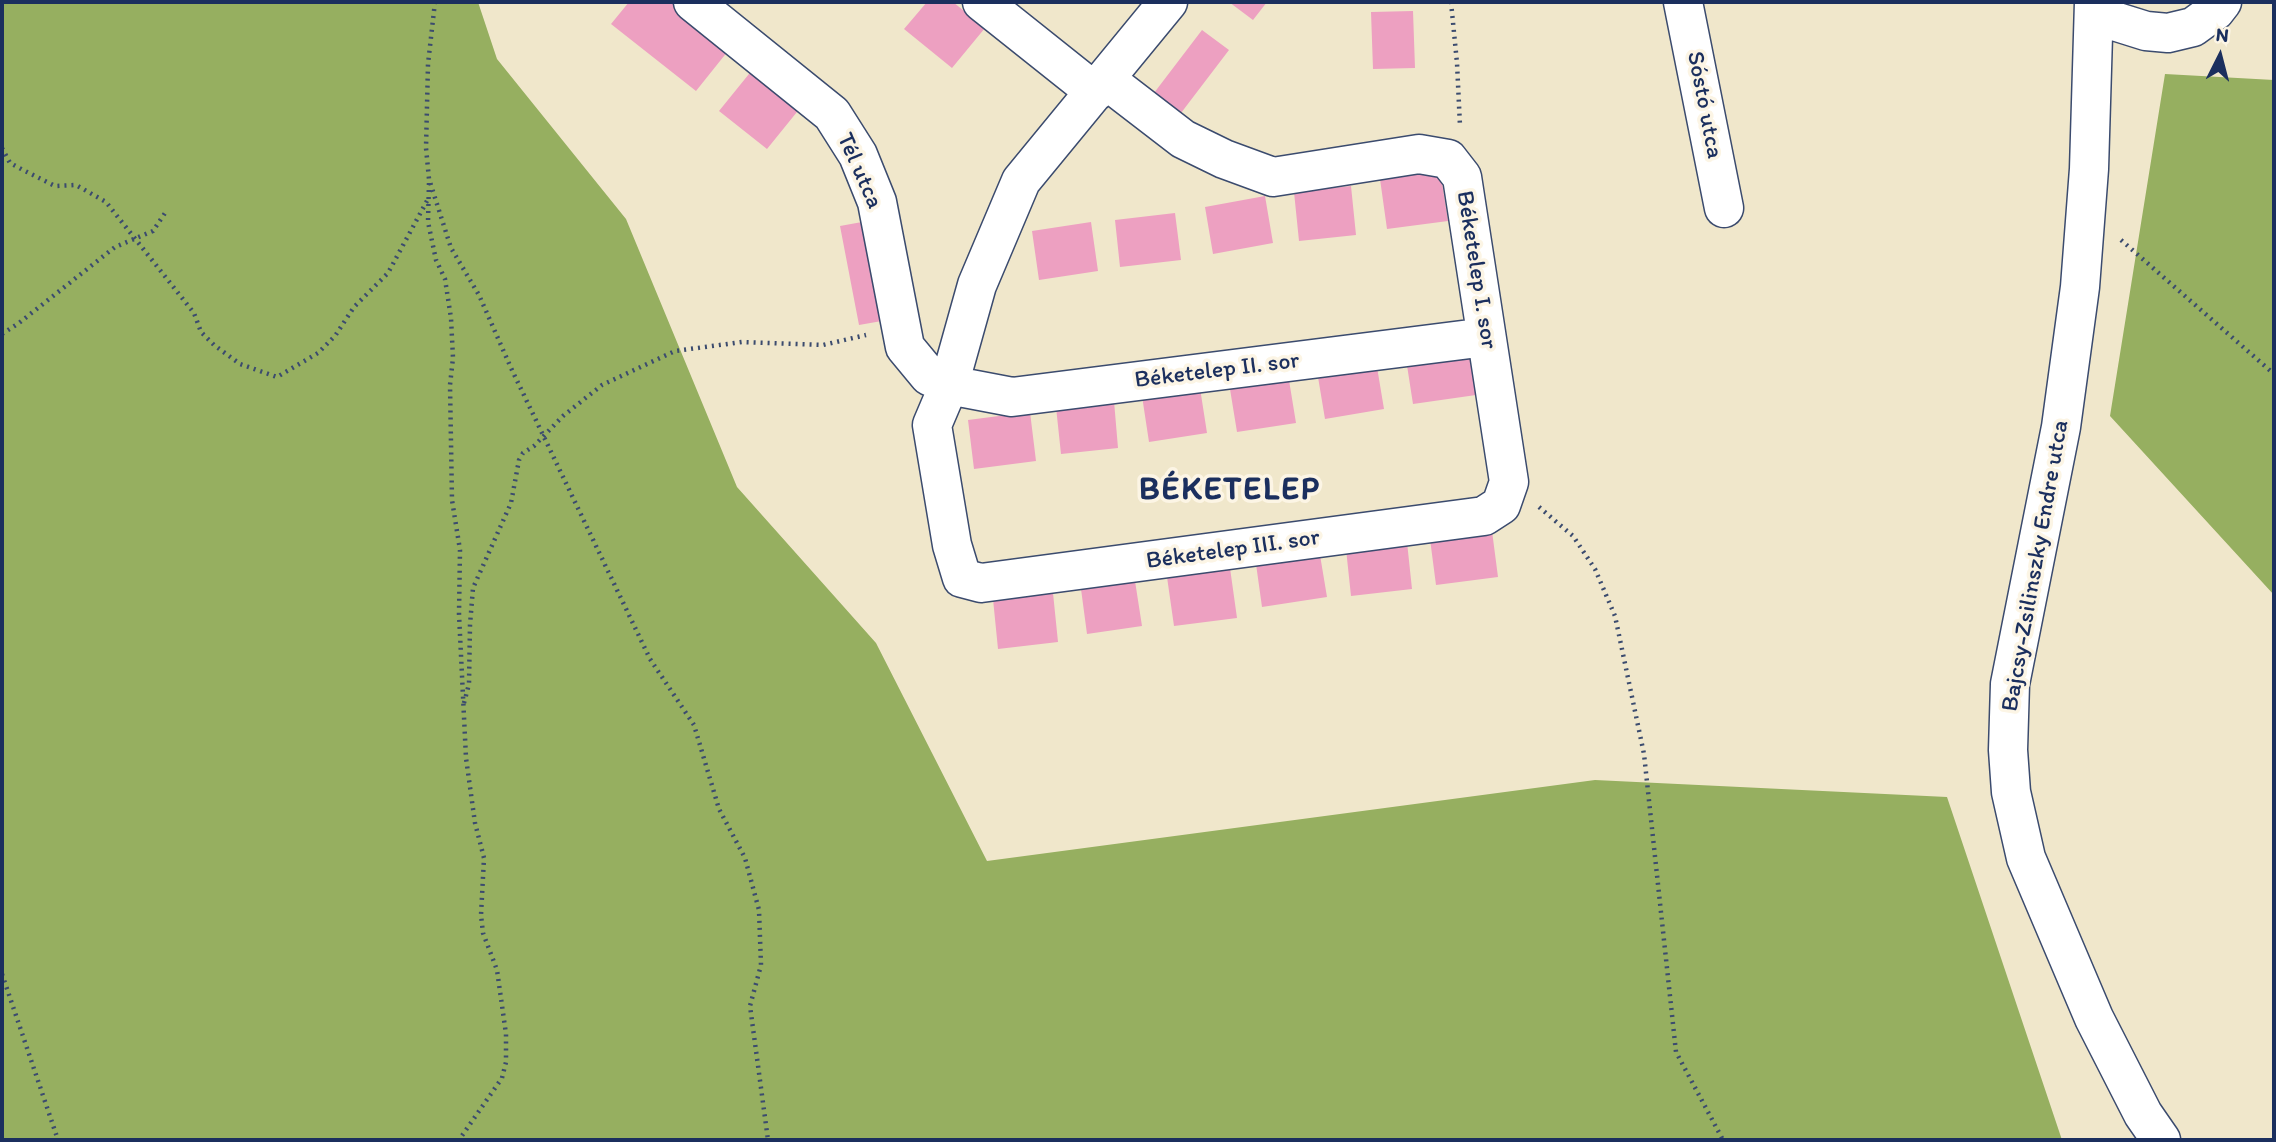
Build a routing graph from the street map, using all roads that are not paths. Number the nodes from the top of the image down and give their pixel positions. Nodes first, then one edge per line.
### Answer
1 (693, 2) edge
2 (982, 2) edge
3 (1168, 2) edge
4 (1683, 2) edge
5 (2222, 2) edge
6 (2094, 9) edge
7 (1100, 85) junction
8 (1724, 208) dead end
9 (1486, 337) junction
10 (949, 385) junction
11 (1505, 493) joint
12 (2161, 1140) edge

1 - 10 street, Tél utca
2 - 7 street, Béketelep I. sor
3 - 7 street
4 - 8 street, Sóstó utca
5 - 6 street
6 - 12 street, Bajcsy-Zsilinszky Endre utca
7 - 9 street, Béketelep I. sor
7 - 10 street
9 - 10 street, Béketelep II. sor
9 - 11 street, Béketelep I. sor
10 - 11 street, Béketelep III. sor

